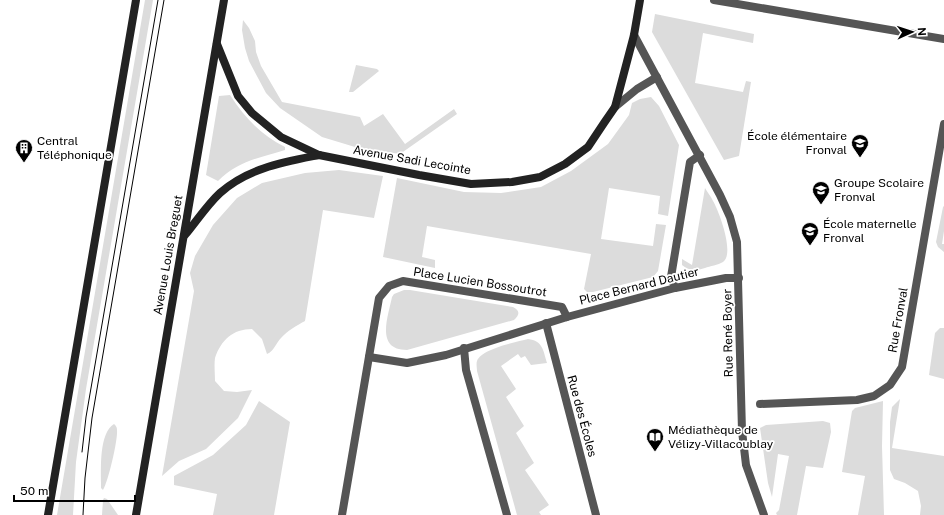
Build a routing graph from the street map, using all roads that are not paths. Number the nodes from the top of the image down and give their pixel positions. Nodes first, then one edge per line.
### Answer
1 (136, 0) edge
2 (224, 0) edge
3 (640, 0) edge
4 (714, 0) edge
5 (634, 35) junction
6 (944, 39) edge
7 (217, 44) junction
8 (657, 77) junction
9 (614, 107) junction
10 (944, 124) edge
11 (700, 155) junction
12 (320, 156) junction
13 (184, 236) junction
14 (739, 278) junction
15 (675, 288) junction
16 (566, 317) junction
17 (546, 323) junction
18 (464, 348) junction
19 (369, 357) junction
20 (760, 404) dead end
21 (48, 515) edge
22 (136, 515) edge
23 (342, 515) edge
24 (506, 515) edge
25 (596, 515) edge
26 (764, 515) edge

1 - 21 main road
2 - 7 main road, Avenue Louis Breguet
3 - 5 main road, Avenue Sadi Lecointe
4 - 6 street
5 - 8 street, Rue René Boyer
5 - 9 main road, Avenue Sadi Lecointe
7 - 12 main road, Avenue Sadi Lecointe
7 - 13 main road, Avenue Louis Breguet
8 - 9 street, Avenue Sadi Lecointe
8 - 11 street, Rue René Boyer
9 - 12 main road, Avenue Sadi Lecointe
10 - 20 street, Rue Fronval
11 - 14 street, Rue René Boyer
11 - 15 street
12 - 13 main road, Avenue Sadi Lecointe
13 - 22 main road, Avenue Louis Breguet
14 - 15 street, Place Bernard Dautier
14 - 26 street, Rue René Boyer
15 - 16 street, Place Bernard Dautier
16 - 17 street, Place Bernard Dautier
16 - 19 street, Place Lucien Bossoutrot
17 - 18 street
17 - 25 street, Rue des Écoles
18 - 19 street
18 - 24 street
19 - 23 street, Place Lucien Bossoutrot

